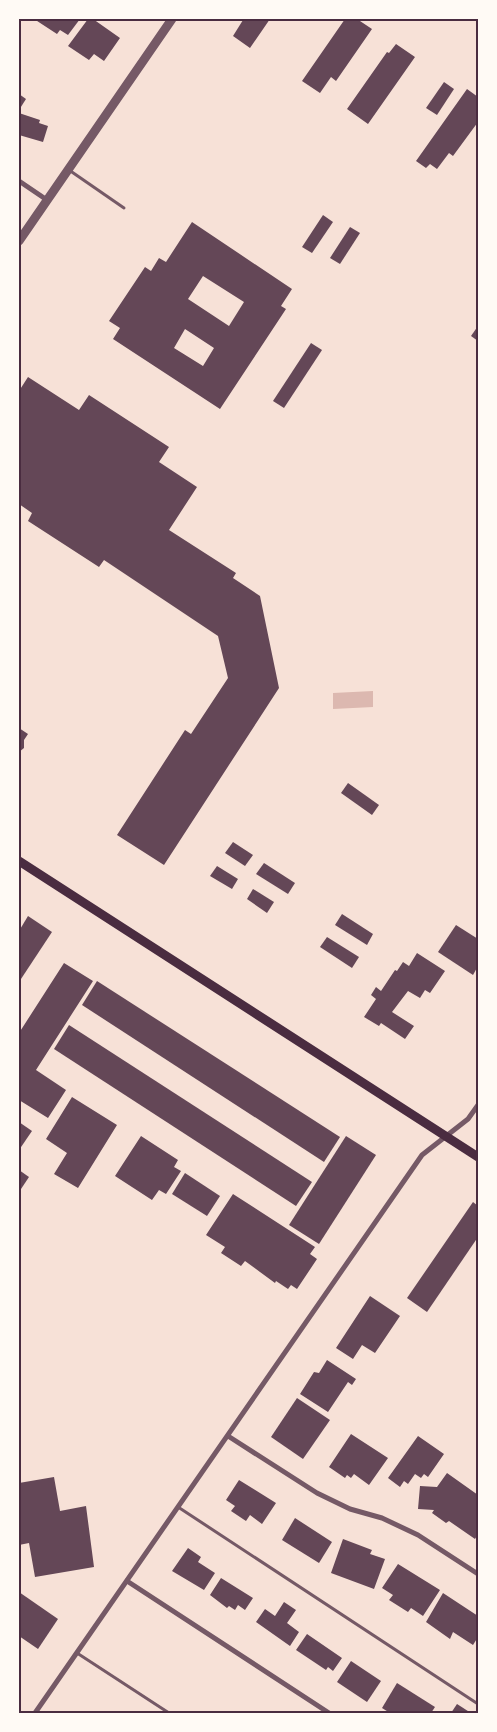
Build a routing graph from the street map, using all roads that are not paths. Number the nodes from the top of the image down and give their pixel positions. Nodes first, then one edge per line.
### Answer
1 (169, 20) edge
2 (68, 169) junction
3 (19, 181) edge
4 (47, 200) junction
5 (124, 208) dead end
6 (19, 241) edge
7 (19, 861) edge
8 (478, 1105) edge
9 (444, 1135) junction
10 (478, 1157) edge
11 (228, 1436) junction
12 (178, 1507) junction
13 (478, 1574) edge
14 (127, 1580) junction
15 (77, 1653) junction
16 (478, 1704) edge
17 (35, 1713) edge
18 (169, 1713) edge
19 (329, 1713) edge

1 - 2 street
2 - 4 street
2 - 5 lane
3 - 4 street
4 - 6 street
7 - 9 main road
8 - 9 street
9 - 10 main road
9 - 11 street
11 - 12 street
11 - 13 street
12 - 14 street
12 - 16 lane
14 - 15 street
14 - 19 street
15 - 17 street
15 - 18 lane

